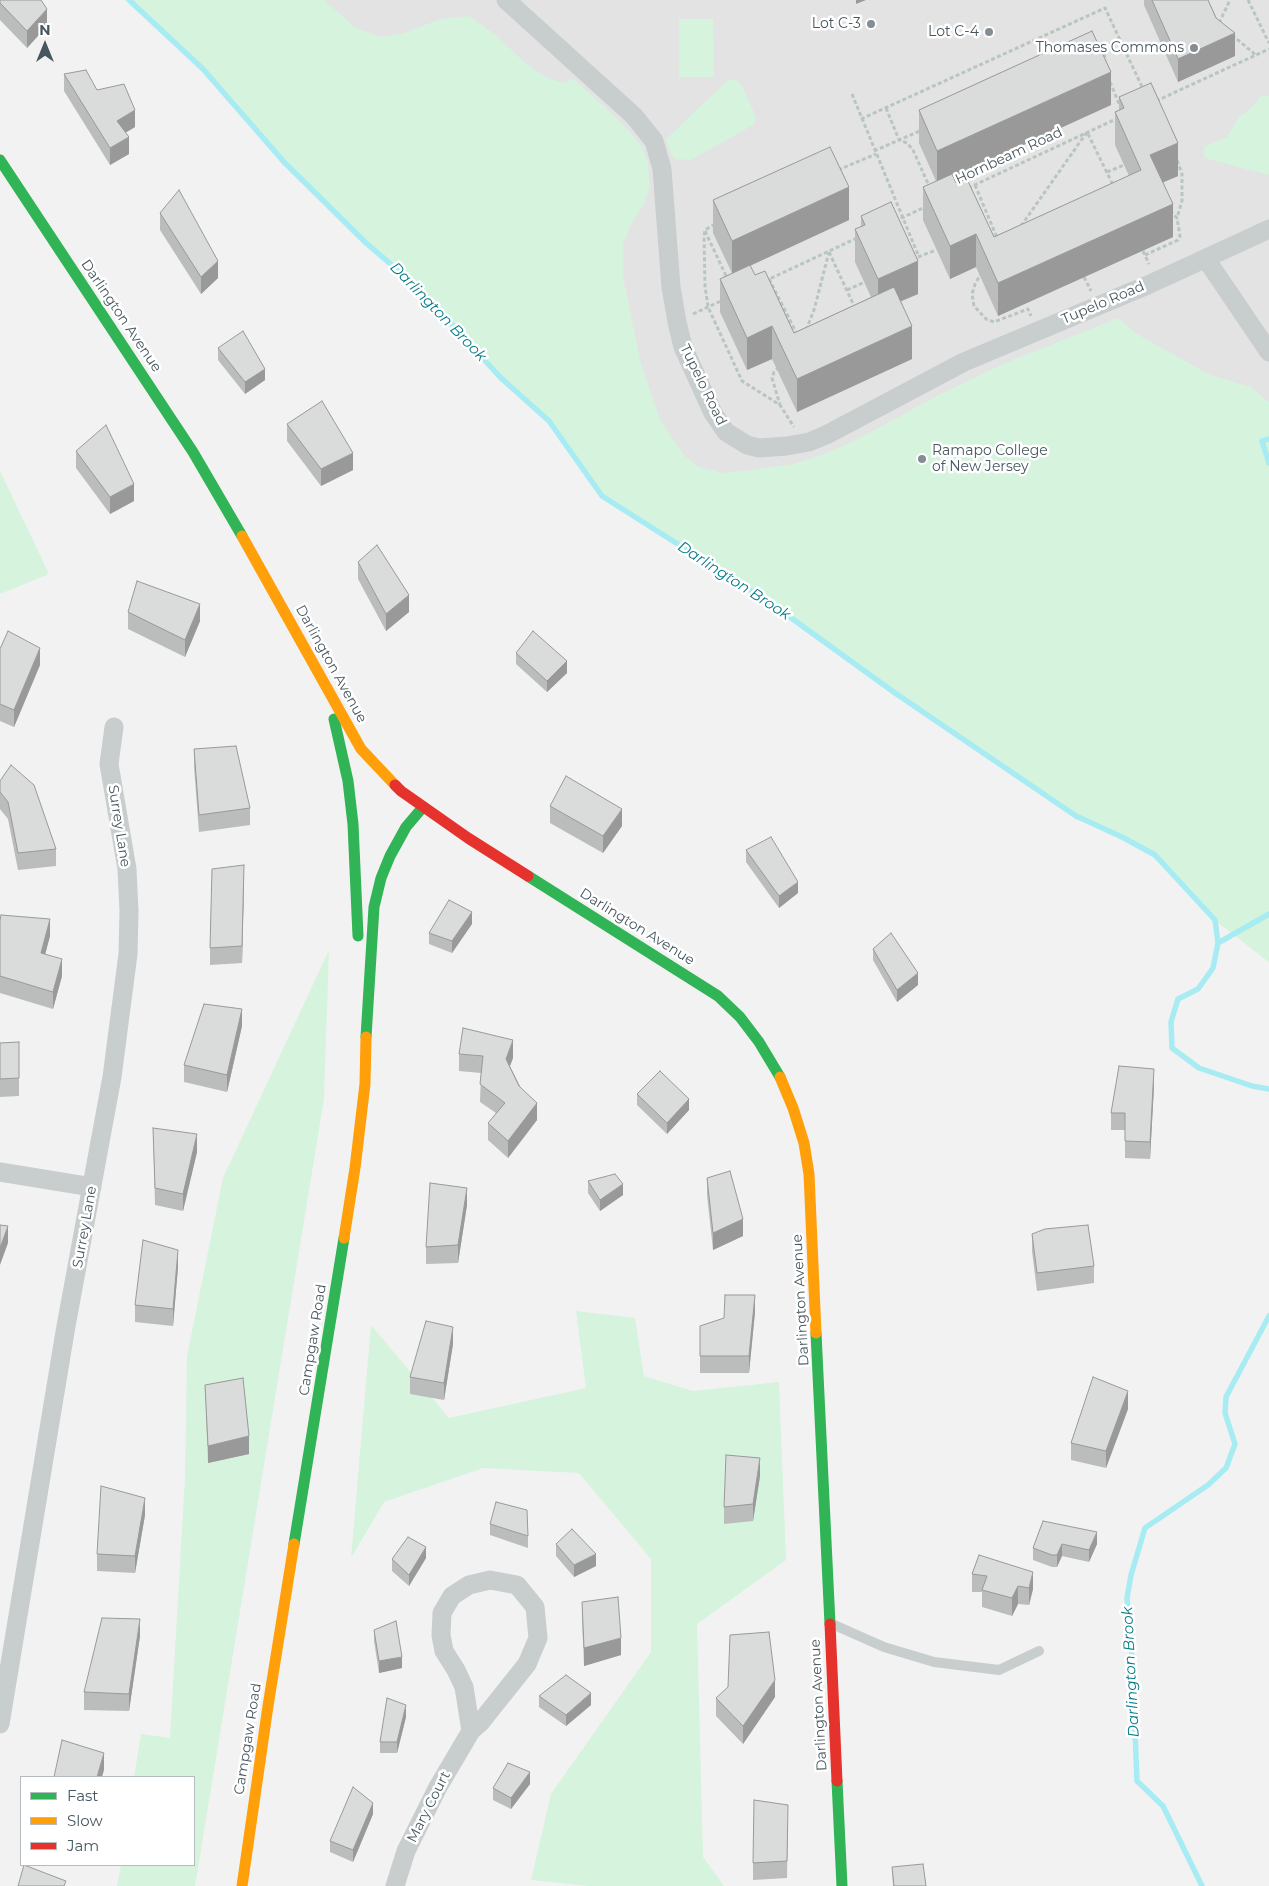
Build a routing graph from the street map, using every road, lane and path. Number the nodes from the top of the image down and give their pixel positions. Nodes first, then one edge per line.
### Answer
1 (506, 0) edge
2 (1230, 0) edge
3 (1248, 0) edge
4 (1215, 16) edge
5 (1226, 30) edge
6 (1119, 40) junction
7 (1269, 42) edge
8 (1104, 47) junction
9 (1269, 49) edge
10 (1095, 51) edge
11 (1256, 56) junction
12 (1106, 69) edge
13 (1108, 76) edge
14 (852, 94) dead end
15 (1146, 96) edge
16 (1150, 104) edge
17 (886, 108) junction
18 (1122, 109) edge
19 (1125, 115) edge
20 (861, 119) junction
21 (926, 128) edge
22 (1087, 132) junction
23 (899, 140) junction
24 (875, 152) junction
25 (1176, 157) edge
26 (0, 160) edge
27 (1124, 165) dead end
28 (1107, 172) junction
29 (831, 173) edge
30 (975, 185) junction
31 (960, 192) edge
32 (933, 193) edge
33 (1117, 194) edge
34 (928, 206) edge
35 (1167, 207) edge
36 (902, 217) junction
37 (1177, 218) junction
38 (718, 222) edge
39 (893, 222) edge
40 (992, 225) junction
41 (984, 228) edge
42 (1020, 228) edge
43 (1269, 228) edge
44 (705, 230) junction
45 (857, 238) edge
46 (999, 243) edge
47 (936, 250) dead end
48 (1145, 255) dead end
49 (919, 257) junction
50 (1206, 259) junction
51 (911, 260) edge
52 (988, 266) edge
53 (769, 279) junction
54 (865, 282) dead end
55 (761, 283) edge
56 (731, 287) edge
57 (847, 290) junction
58 (728, 298) edge
59 (1026, 303) dead end
60 (708, 308) junction
61 (1028, 309) junction
62 (857, 312) edge
63 (676, 322) junction
64 (1036, 331) junction
65 (797, 335) edge
66 (804, 335) edge
67 (1269, 352) edge
68 (781, 364) edge
69 (780, 405) junction
70 (798, 444) junction
71 (325, 684) junction
72 (114, 728) dead end
73 (423, 807) junction
74 (366, 1020) junction
75 (0, 1172) edge
76 (92, 1188) junction
77 (831, 1623) junction
78 (1040, 1652) dead end
79 (0, 1724) edge
80 (471, 1731) junction
81 (242, 1886) edge
82 (395, 1886) edge
83 (842, 1886) edge

1 - 63 street, Tupelo Road
2 - 4 path
3 - 7 path
5 - 11 path
6 - 8 path
6 - 15 path
6 - 17 path
8 - 10 path
8 - 12 path
9 - 11 path
11 - 16 path
13 - 18 path
14 - 20 path
17 - 20 path
17 - 23 path
19 - 22 path, Hornbeam Road
20 - 24 path
21 - 23 path
22 - 28 path
22 - 30 path, Hornbeam Road
22 - 42 path
23 - 24 path
23 - 32 path
24 - 29 path
24 - 36 path
25 - 37 path
26 - 71 main road, Darlington Avenue
27 - 28 path
28 - 33 path
30 - 31 path, Hornbeam Road
30 - 40 path
34 - 36 path
35 - 37 path
36 - 39 path
36 - 49 path
37 - 48 path
38 - 44 path
40 - 41 path
40 - 46 path
43 - 50 street, Tupelo Road
44 - 56 path
44 - 60 path
45 - 53 path
47 - 49 path
49 - 51 path
50 - 64 street, Tupelo Road
50 - 67 street
52 - 61 path
53 - 55 path
53 - 65 path
54 - 57 path
57 - 62 path
57 - 66 path
58 - 60 path
59 - 61 path
60 - 63 path
60 - 69 path
61 - 64 path
63 - 70 street, Tupelo Road
64 - 70 street, Tupelo Road
68 - 69 path
69 - 70 path
71 - 73 main road, Darlington Avenue
71 - 74 main road
72 - 76 street, Surrey Lane
73 - 74 main road, Campgaw Road
73 - 77 main road, Darlington Avenue
74 - 81 main road, Campgaw Road
75 - 76 street
76 - 79 street, Surrey Lane
77 - 78 lane
77 - 83 main road, Darlington Avenue
80 - 80 street, Mary Court
80 - 82 street, Mary Court

